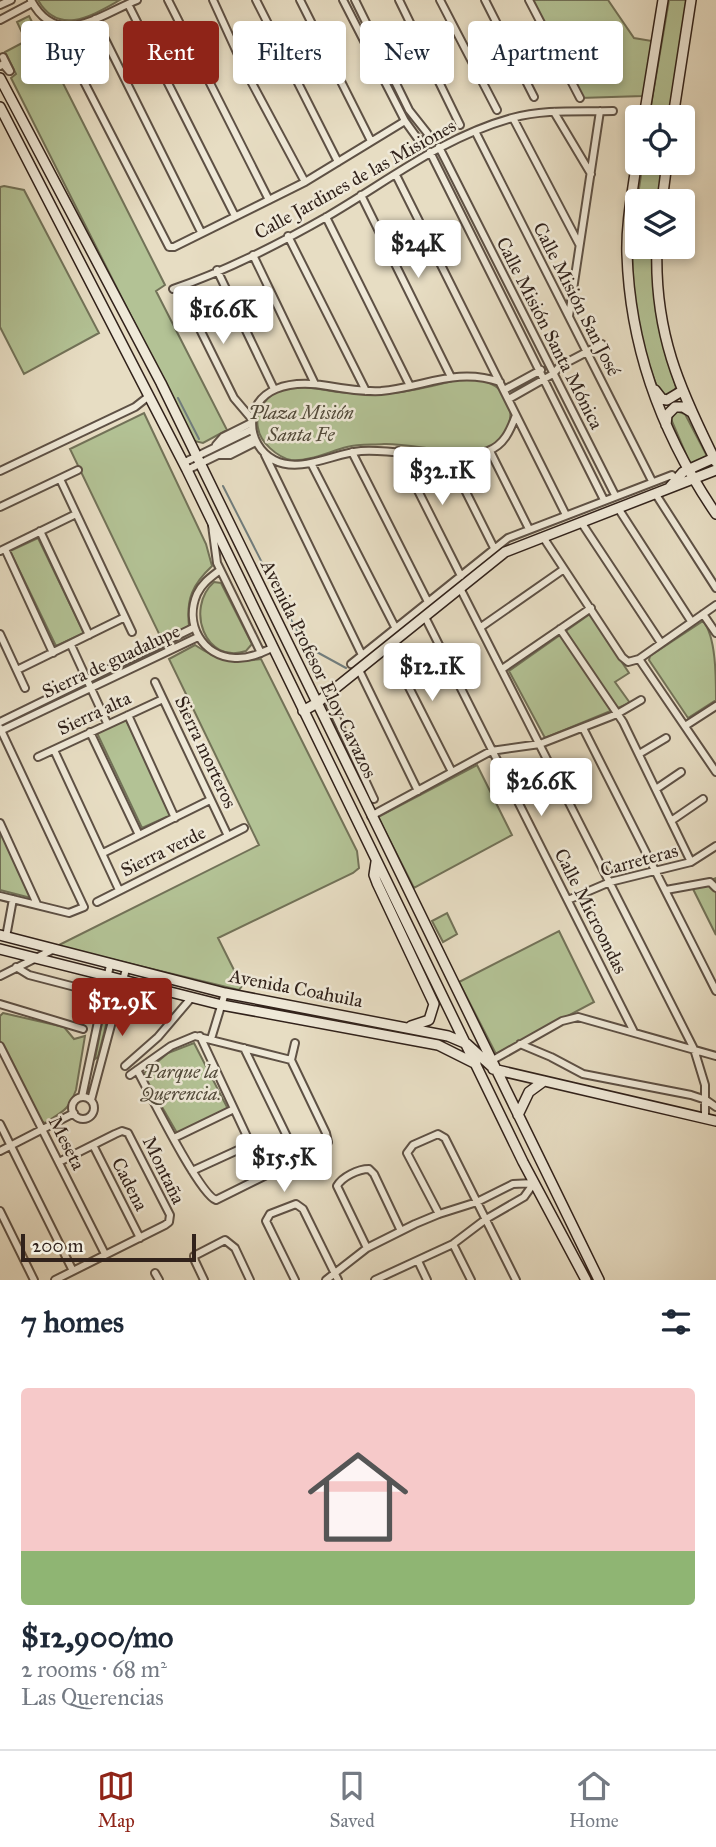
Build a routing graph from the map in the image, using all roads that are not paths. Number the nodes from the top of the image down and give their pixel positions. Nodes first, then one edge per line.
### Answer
1 (11, 0) edge
2 (137, 0) edge
3 (168, 0) edge
4 (212, 0) edge
5 (256, 0) edge
6 (300, 0) edge
7 (344, 0) edge
8 (355, 0) edge
9 (399, 0) edge
10 (440, 0) edge
11 (485, 0) edge
12 (529, 0) edge
13 (663, 0) edge
14 (691, 0) edge
15 (32, 1) edge
16 (128, 4) junction
17 (0, 5) edge
18 (95, 19) junction
19 (0, 20) edge
20 (50, 21) edge
21 (90, 21) edge
22 (2, 65) edge
23 (10, 71) dead end
24 (0, 78) edge
25 (85, 84) edge
26 (534, 97) dead end
27 (580, 98) dead end
28 (646, 105) edge
29 (675, 105) edge
30 (0, 107) edge
31 (497, 110) dead end
32 (600, 111) junction
33 (613, 111) dead end
34 (554, 112) junction
35 (513, 118) junction
36 (405, 121) junction
37 (460, 125) dead end
38 (475, 131) junction
39 (372, 141) junction
40 (439, 147) junction
41 (430, 152) junction
42 (338, 162) junction
43 (48, 172) junction
44 (591, 174) junction
45 (396, 175) junction
46 (635, 175) edge
47 (36, 178) junction
48 (305, 182) junction
49 (361, 195) junction
50 (269, 200) junction
51 (235, 216) junction
52 (326, 217) junction
53 (201, 232) junction
54 (288, 236) junction
55 (579, 244) junction
56 (253, 254) junction
57 (657, 259) edge
58 (495, 260) junction
59 (486, 264) junction
60 (217, 270) junction
61 (569, 316) junction
62 (602, 344) dead end
63 (586, 353) junction
64 (642, 363) junction
65 (560, 366) junction
66 (549, 367) junction
67 (540, 371) junction
68 (553, 374) junction
69 (452, 377) junction
70 (544, 379) junction
71 (500, 382) junction
72 (161, 383) junction
73 (315, 384) junction
74 (410, 386) junction
75 (274, 389) junction
76 (505, 390) junction
77 (366, 391) junction
78 (682, 391) junction
79 (509, 399) junction
80 (151, 401) junction
81 (692, 413) junction
82 (516, 415) junction
83 (251, 424) junction
84 (666, 425) junction
85 (255, 440) junction
86 (490, 450) junction
87 (398, 451) junction
88 (352, 452) junction
89 (264, 453) junction
90 (448, 456) junction
91 (715, 459) edge
92 (198, 460) junction
93 (311, 463) junction
94 (185, 466) junction
95 (78, 470) dead end
96 (687, 470) junction
97 (716, 470) edge
98 (0, 471) edge
99 (60, 479) junction
100 (693, 480) junction
101 (652, 481) junction
102 (676, 483) junction
103 (655, 493) junction
104 (615, 495) junction
105 (604, 500) junction
106 (0, 507) edge
107 (618, 508) junction
108 (76, 514) junction
109 (566, 514) junction
110 (716, 514) edge
111 (212, 522) junction
112 (581, 522) junction
113 (528, 528) junction
114 (40, 531) junction
115 (543, 537) junction
116 (494, 548) junction
117 (2, 550) edge
118 (564, 569) junction
119 (220, 570) junction
120 (461, 576) junction
121 (460, 588) junction
122 (716, 588) edge
123 (428, 601) junction
124 (716, 605) edge
125 (591, 608) junction
126 (703, 614) junction
127 (125, 617) junction
128 (425, 617) junction
129 (691, 621) junction
130 (481, 627) junction
131 (193, 628) junction
132 (395, 628) junction
133 (560, 629) junction
134 (132, 632) dead end
135 (716, 633) edge
136 (0, 634) edge
137 (89, 635) junction
138 (198, 637) junction
139 (661, 643) junction
140 (71, 645) junction
141 (289, 645) junction
142 (388, 646) junction
143 (274, 652) junction
144 (53, 653) junction
145 (261, 653) junction
146 (362, 655) junction
147 (639, 659) junction
148 (355, 667) junction
149 (502, 669) junction
150 (17, 670) junction
151 (87, 680) junction
152 (155, 682) dead end
153 (25, 688) dead end
154 (91, 688) junction
155 (326, 696) junction
156 (163, 699) junction
157 (641, 700) dead end
158 (317, 703) junction
159 (716, 706) edge
160 (303, 710) junction
161 (128, 715) junction
162 (617, 715) junction
163 (107, 723) junction
164 (685, 726) junction
165 (0, 728) edge
166 (583, 728) junction
167 (90, 732) junction
168 (666, 737) dead end
169 (540, 744) junction
170 (54, 750) junction
171 (491, 751) junction
172 (639, 754) junction
173 (38, 757) dead end
174 (452, 772) junction
175 (681, 772) dead end
176 (716, 772) edge
177 (656, 789) junction
178 (418, 791) junction
179 (374, 799) dead end
180 (703, 799) dead end
181 (210, 800) junction
182 (371, 816) junction
183 (175, 818) junction
184 (671, 821) junction
185 (0, 824) edge
186 (244, 828) dead end
187 (139, 835) junction
188 (228, 836) junction
189 (716, 846) edge
190 (103, 853) junction
191 (376, 860) junction
192 (691, 862) junction
193 (656, 870) junction
194 (610, 882) junction
195 (716, 888) edge
196 (119, 890) junction
197 (666, 890) junction
198 (0, 896) edge
199 (13, 899) junction
200 (568, 900) junction
201 (97, 902) dead end
202 (37, 905) junction
203 (3, 936) edge
204 (1, 950) edge
205 (52, 950) junction
206 (35, 957) junction
207 (110, 965) junction
208 (16, 967) junction
209 (126, 969) junction
210 (421, 973) junction
211 (0, 976) edge
212 (107, 976) junction
213 (123, 981) junction
214 (79, 988) dead end
215 (105, 989) junction
216 (716, 991) edge
217 (225, 993) junction
218 (119, 994) junction
219 (442, 994) junction
220 (192, 997) junction
221 (0, 1004) edge
222 (222, 1004) junction
223 (404, 1027) junction
224 (83, 1029) dead end
225 (634, 1032) junction
226 (200, 1036) junction
227 (211, 1039) junction
228 (399, 1039) junction
229 (456, 1039) junction
230 (151, 1043) junction
231 (295, 1043) dead end
232 (467, 1044) junction
233 (520, 1044) junction
234 (0, 1046) edge
235 (244, 1048) junction
236 (694, 1049) junction
237 (456, 1052) junction
238 (160, 1054) junction
239 (716, 1056) edge
240 (90, 1060) junction
241 (291, 1060) junction
242 (101, 1063) junction
243 (477, 1065) junction
244 (493, 1065) junction
245 (125, 1066) dead end
246 (137, 1070) junction
247 (130, 1076) dead end
248 (544, 1081) junction
249 (82, 1097) junction
250 (91, 1100) junction
251 (706, 1100) junction
252 (716, 1107) edge
253 (234, 1109) junction
254 (74, 1113) junction
255 (518, 1115) junction
256 (705, 1118) junction
257 (716, 1121) edge
258 (0, 1124) edge
259 (42, 1129) junction
260 (174, 1138) junction
261 (251, 1144) junction
262 (10, 1145) junction
263 (93, 1145) junction
264 (533, 1147) junction
265 (0, 1151) edge
266 (298, 1158) junction
267 (59, 1162) junction
268 (192, 1171) junction
269 (265, 1175) junction
270 (534, 1183) junction
271 (477, 1202) junction
272 (562, 1206) junction
273 (0, 1211) edge
274 (439, 1214) junction
275 (486, 1219) junction
276 (401, 1231) junction
277 (140, 1238) junction
278 (453, 1244) junction
279 (367, 1248) junction
280 (105, 1254) junction
281 (418, 1261) junction
282 (73, 1271) junction
283 (336, 1277) edge
284 (380, 1279) edge
285 (34, 1280) edge
286 (55, 1280) edge
287 (204, 1280) edge
288 (250, 1280) edge
289 (295, 1280) edge
290 (326, 1280) edge
291 (427, 1280) edge
292 (471, 1280) edge
293 (516, 1280) edge
294 (586, 1280) edge
295 (599, 1280) edge

1 - 17 street
2 - 16 street
3 - 50 street
4 - 48 street
5 - 42 street
6 - 39 street
7 - 36 street
8 - 36 street
9 - 37 street
10 - 31 street
11 - 26 street
12 - 27 street
13 - 28 main road
14 - 29 main road
15 - 19 street
15 - 20 street
16 - 18 street
16 - 51 street
18 - 21 street
18 - 53 street
22 - 23 street
24 - 43 main road, Avenida Profesor Eloy Cavazos
25 - 53 street
30 - 47 main road, Avenida Profesor Eloy Cavazos
32 - 33 street, Calle Jardines de las Misiones
32 - 34 street, Calle Jardines de las Misiones
32 - 44 street
34 - 35 street, Calle Jardines de las Misiones
34 - 44 street
35 - 38 street, Calle Jardines de las Misiones
35 - 55 street
36 - 39 street
38 - 40 street, Calle Jardines de las Misiones
38 - 61 street, Calle Misión San José
39 - 42 street
40 - 41 street, Calle Jardines de las Misiones
40 - 58 street, Calle Misión Santa Mónica
41 - 45 street, Calle Jardines de las Misiones
41 - 59 street, Calle Misión Santa Mónica
42 - 48 street
43 - 47 main road
43 - 72 main road, Avenida Profesor Eloy Cavazos
44 - 55 street
45 - 49 street, Calle Jardines de las Misiones
45 - 71 street
46 - 64 main road
47 - 80 main road, Avenida Profesor Eloy Cavazos
48 - 50 street
49 - 52 street, Calle Jardines de las Misiones
49 - 69 street
50 - 51 street
51 - 53 street
52 - 54 street, Calle Jardines de las Misiones
52 - 74 street
54 - 56 street, Calle Jardines de las Misiones
54 - 77 street
55 - 61 street
56 - 60 street, Calle Jardines de las Misiones
56 - 73 street
57 - 78 main road
58 - 59 street
58 - 66 street, Calle Misión Santa Mónica
59 - 67 street, Calle Misión Santa Mónica
60 - 75 street
60 - 83 street, Calle Jardines de las Misiones
61 - 63 street, Calle Misión San José
62 - 63 street
63 - 65 street
63 - 101 street, Calle Misión San José
64 - 78 main road
64 - 84 main road
65 - 66 street
65 - 68 street
66 - 67 street
66 - 68 street, Calle Misión Santa Mónica
67 - 70 street, Calle Misión Santa Mónica
67 - 76 street
68 - 70 street
68 - 104 street, Calle Misión Santa Mónica
69 - 71 street
69 - 74 street
70 - 79 street
70 - 105 street, Calle Misión Santa Mónica
71 - 76 street
72 - 80 main road
72 - 92 main road, Avenida Profesor Eloy Cavazos
73 - 75 street
73 - 77 street
74 - 77 street
75 - 83 street
76 - 79 street
78 - 81 main road
79 - 82 street
80 - 94 main road, Avenida Profesor Eloy Cavazos
80 - 98 street
81 - 84 main road
81 - 91 main road
82 - 86 street
82 - 109 street
83 - 85 street
83 - 92 street
84 - 96 main road
85 - 89 street
85 - 92 street
86 - 90 street
86 - 113 street
87 - 88 street
87 - 90 street
87 - 120 street
88 - 93 street
88 - 123 street
89 - 93 street
89 - 146 street
90 - 116 street
91 - 96 main road
92 - 94 street
92 - 141 main road, Avenida Profesor Eloy Cavazos
93 - 132 street
94 - 111 main road, Avenida Profesor Eloy Cavazos
95 - 99 street
96 - 100 main road
96 - 102 main road
97 - 100 main road
99 - 106 street
99 - 108 street
100 - 102 main road
100 - 110 main road
101 - 102 street
101 - 104 street
102 - 103 main road
103 - 107 main road
103 - 122 street
104 - 105 street
105 - 109 street
107 - 112 main road
107 - 129 street
108 - 114 street
108 - 127 street
109 - 113 street
111 - 119 street
111 - 143 main road, Avenida Profesor Eloy Cavazos
112 - 115 main road
112 - 139 street
113 - 116 street
114 - 117 street
114 - 137 street
115 - 118 street
115 - 121 main road
116 - 120 street
117 - 144 street
118 - 125 street
118 - 130 street
119 - 131 street
119 - 145 street
120 - 123 street
121 - 128 main road
121 - 130 street
123 - 132 street
124 - 126 street
125 - 133 street
125 - 147 street
126 - 129 street
126 - 135 street
127 - 134 street
127 - 137 street
128 - 142 main road
128 - 171 street, Calle Microondas
129 - 139 street
130 - 149 street
131 - 138 street
131 - 151 street, Sierra de guadalupe
132 - 146 street
133 - 149 street
133 - 162 street
136 - 150 street
137 - 140 street
138 - 145 street
138 - 154 street, Sierra de guadalupe
139 - 147 street
140 - 144 street
140 - 151 street
141 - 143 main road
141 - 158 main road, Avenida Profesor Eloy Cavazos
142 - 148 main road
142 - 174 street
143 - 145 street
143 - 160 main road, Avenida Profesor Eloy Cavazos
144 - 150 street
146 - 148 street
147 - 164 street
148 - 155 main road
148 - 178 street
149 - 169 street
150 - 153 street
151 - 154 street
151 - 165 street, Sierra de guadalupe
152 - 156 street, Sierra morteros
154 - 163 street
154 - 165 street, Sierra de guadalupe
155 - 158 main road
155 - 179 street
156 - 161 street, Sierra alta
156 - 181 street, Sierra morteros
157 - 162 street
158 - 160 main road
158 - 182 main road, Avenida Profesor Eloy Cavazos
159 - 164 street
160 - 191 main road, Avenida Profesor Eloy Cavazos
161 - 163 street, Sierra alta
161 - 183 street
162 - 166 street
162 - 172 street
163 - 167 street, Sierra alta
164 - 176 street
165 - 202 street
166 - 169 street
166 - 193 street
167 - 170 street, Sierra alta
167 - 187 street
168 - 172 street
169 - 171 street
169 - 194 street
170 - 173 street, Sierra alta
170 - 190 street
171 - 174 street
171 - 200 street, Calle Microondas
172 - 177 street
174 - 178 street
175 - 177 street
177 - 184 street
178 - 182 street
180 - 184 street
181 - 183 street
181 - 188 street, Sierra morteros
182 - 244 main road, Avenida Profesor Eloy Cavazos
183 - 187 street
184 - 192 street
185 - 202 street
186 - 188 street, Sierra verde
187 - 190 street
188 - 196 street, Sierra verde
189 - 192 street, Carreteras
190 - 196 street
191 - 210 main road
191 - 219 main road, Avenida Profesor Eloy Cavazos
192 - 193 street, Carreteras
193 - 194 street, Carreteras
193 - 197 street
194 - 200 street, Carreteras
194 - 236 street
195 - 197 street
196 - 201 street, Sierra verde
197 - 216 street
198 - 199 street
199 - 202 street
199 - 203 street
200 - 225 street, Calle Microondas
203 - 205 main road, Avenida Coahuila
204 - 206 main road, Avenida Coahuila
205 - 206 street
205 - 207 main road, Avenida Coahuila
206 - 208 street
206 - 212 main road, Avenida Coahuila
207 - 209 main road, Avenida Coahuila
207 - 212 street
208 - 211 street
208 - 214 street
209 - 213 street
209 - 217 main road, Avenida Coahuila
210 - 219 main road
210 - 223 main road
212 - 213 main road, Avenida Coahuila
212 - 215 street
213 - 218 street
213 - 220 main road, Avenida Coahuila
215 - 218 street
215 - 240 street
217 - 222 street
217 - 223 main road, Avenida Coahuila
218 - 242 street
219 - 232 main road, Avenida Profesor Eloy Cavazos
220 - 222 main road, Avenida Coahuila
220 - 230 street
221 - 224 street
222 - 227 street
222 - 228 main road, Avenida Coahuila
223 - 228 main road
223 - 229 main road, Avenida Coahuila
225 - 233 street
225 - 236 street
226 - 227 street
226 - 238 street
226 - 253 street
227 - 235 street
228 - 237 main road, Avenida Coahuila
229 - 232 main road, Avenida Coahuila
229 - 237 main road
230 - 238 street
230 - 245 street
231 - 241 street
232 - 243 main road, Avenida Profesor Eloy Cavazos
232 - 244 main road, Avenida Coahuila
233 - 244 street
233 - 251 street
234 - 259 street, Meseta
235 - 241 street
235 - 266 street
236 - 239 street
236 - 251 street
237 - 243 main road, Avenida Coahuila
238 - 246 street
240 - 242 street
240 - 249 street
241 - 266 street
242 - 250 street
243 - 244 main road, Avenida Coahuila
243 - 270 main road, Avenida Profesor Eloy Cavazos
244 - 248 main road, Avenida Coahuila
244 - 255 main road, Avenida Profesor Eloy Cavazos
246 - 247 street
246 - 260 street
248 - 255 main road
248 - 256 main road, Avenida Coahuila
249 - 250 street
249 - 254 street
250 - 254 street
251 - 252 street
251 - 256 street
253 - 260 street
253 - 261 street
254 - 259 street
255 - 264 main road, Avenida Profesor Eloy Cavazos
256 - 257 main road, Avenida Coahuila
258 - 262 street
259 - 262 street
259 - 267 street, Meseta
260 - 268 street
261 - 268 street
261 - 269 street
262 - 265 street
262 - 282 street
263 - 267 street
263 - 277 street, Cadena
263 - 277 street, Montaña
264 - 270 main road
264 - 272 main road, Avenida Profesor Eloy Cavazos
266 - 269 street
267 - 280 street, Meseta
268 - 269 street
270 - 271 street
270 - 272 main road
270 - 275 street
270 - 294 main road, Avenida Profesor Eloy Cavazos
271 - 274 street
271 - 274 street
271 - 275 street
272 - 295 main road, Avenida Profesor Eloy Cavazos
273 - 285 street
274 - 276 street
275 - 278 street
275 - 293 street
276 - 279 street
276 - 279 street
277 - 280 street
278 - 281 street
278 - 292 street
279 - 283 street
280 - 282 street
281 - 284 street
281 - 291 street
282 - 286 street
283 - 289 street
283 - 290 street
287 - 288 street

